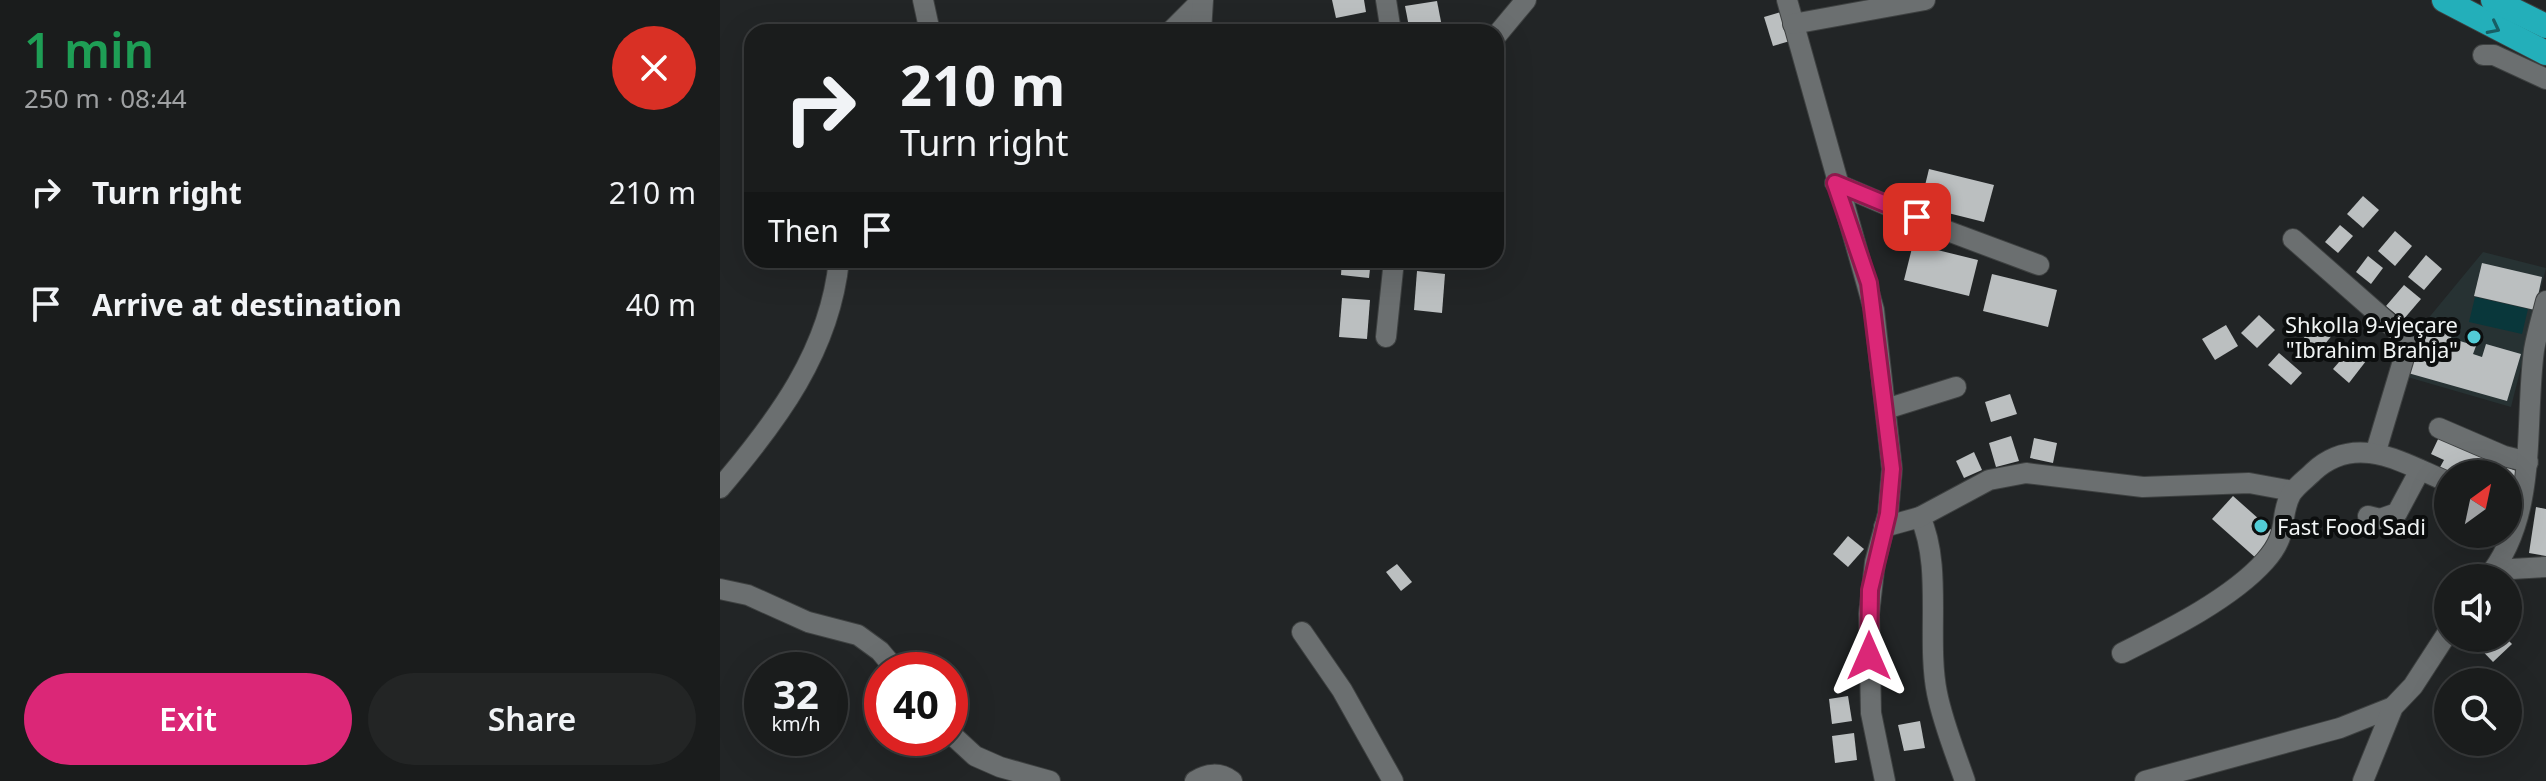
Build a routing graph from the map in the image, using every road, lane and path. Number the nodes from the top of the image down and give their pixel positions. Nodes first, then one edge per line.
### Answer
1 (923, 0) edge
2 (1202, 0) edge
3 (1386, 0) edge
4 (1526, 0) edge
5 (1787, 0) edge
6 (1925, 0) edge
7 (2444, 0) edge
8 (2493, 0) edge
9 (928, 24) edge
10 (1178, 24) edge
11 (1201, 24) edge
12 (1390, 24) edge
13 (1793, 24) junction
14 (1504, 26) edge
15 (2546, 26) edge
16 (2546, 53) edge
17 (2483, 55) dead end
18 (2546, 79) edge
19 (1835, 183) junction
20 (2293, 239) dead end
21 (2039, 265) dead end
22 (838, 268) edge
23 (1393, 268) edge
24 (2546, 301) edge
25 (1386, 337) dead end
26 (2540, 384) edge
27 (1956, 387) dead end
28 (1886, 409) junction
29 (2439, 428) dead end
30 (2376, 451) junction
31 (2528, 462) junction
32 (2420, 470) junction
33 (2434, 476) edge
34 (2522, 481) edge
35 (720, 488) edge
36 (2293, 491) junction
37 (2368, 516) dead end
38 (1920, 517) junction
39 (1884, 527) junction
40 (2546, 567) edge
41 (2522, 570) edge
42 (720, 589) edge
43 (1302, 632) dead end
44 (881, 652) edge
45 (2435, 652) edge
46 (2122, 653) dead end
47 (2393, 707) junction
48 (968, 750) edge
49 (1050, 781) edge
50 (1195, 781) edge
51 (1232, 781) edge
52 (1393, 781) edge
53 (1885, 781) edge
54 (1965, 781) edge
55 (2145, 781) edge
56 (2363, 781) edge

1 - 9 street
2 - 10 street
2 - 11 street
3 - 12 street
4 - 14 street
5 - 13 street
6 - 13 street
7 -> 16 highway
8 - 15 highway
13 - 19 street
17 - 18 street
19 - 21 street
19 - 28 street
20 - 30 street
22 - 35 street
23 - 25 street
24 - 26 street
26 - 31 street
27 - 28 street
28 - 39 street
29 - 31 street
30 - 32 street
30 - 36 street
31 - 34 street
32 - 33 street
32 - 37 street
36 - 38 street
36 - 46 street
38 - 39 street
38 - 54 street
39 - 53 street
40 - 41 street
42 - 44 street
43 - 52 street
45 - 47 street
47 - 55 street
47 - 56 street
48 - 49 street
50 - 51 street

